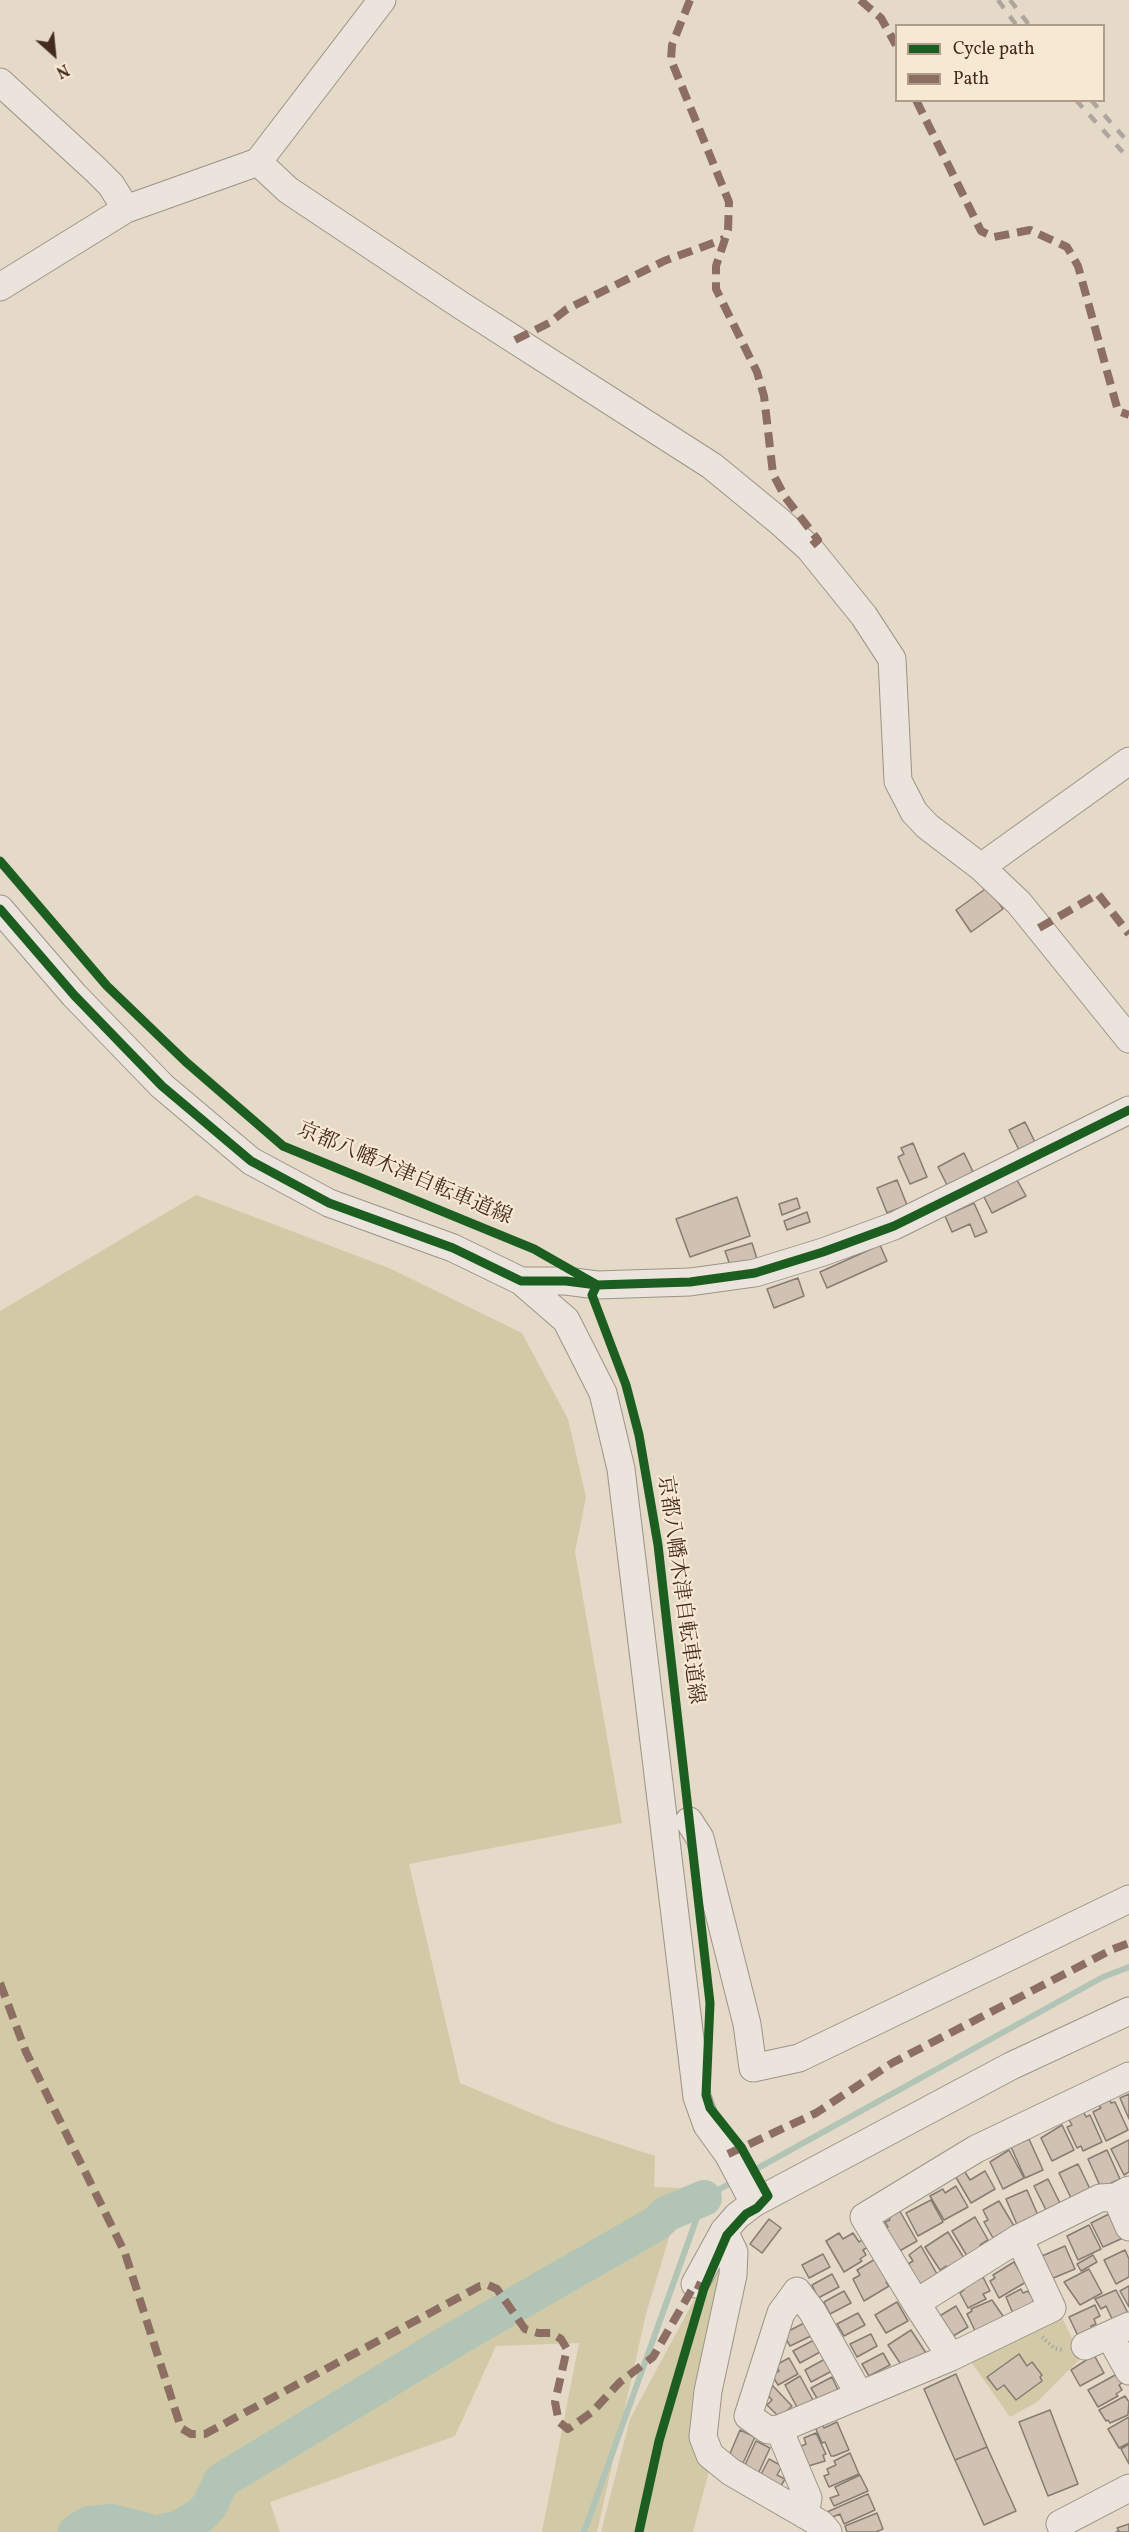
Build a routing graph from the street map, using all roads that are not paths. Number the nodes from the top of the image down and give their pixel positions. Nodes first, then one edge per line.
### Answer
1 (382, 0) edge
2 (0, 81) edge
3 (258, 162) junction
4 (126, 209) junction
5 (0, 287) edge
6 (1129, 761) edge
7 (981, 867) junction
8 (0, 909) edge
9 (1129, 1039) edge
10 (1129, 1110) edge
11 (521, 1281) junction
12 (689, 1821) dead end
13 (1129, 1899) edge
14 (1129, 2011) edge
15 (1129, 2076) edge
16 (1122, 2194) edge
17 (753, 2200) junction
18 (1129, 2227) edge
19 (724, 2231) junction
20 (1019, 2238) junction
21 (695, 2284) dead end
22 (916, 2303) junction
23 (1119, 2330) edge
24 (1085, 2346) road end
25 (951, 2357) junction
26 (1129, 2371) edge
27 (859, 2394) junction
28 (779, 2429) junction
29 (1129, 2488) edge
30 (805, 2515) junction
31 (1060, 2524) dead end
32 (828, 2532) edge

1 - 3 street
2 - 4 street
3 - 4 street
3 - 7 street
4 - 5 street
6 - 7 street
7 - 9 street
8 - 11 street
10 - 11 street
11 - 17 street
12 - 13 street
14 - 17 street
15 - 22 street
16 - 18 street
16 - 20 street
17 - 19 street
19 - 21 street
19 - 30 street
20 - 22 street
20 - 25 street
22 - 25 street
23 - 24 street
23 - 26 street
25 - 27 street
27 - 28 street
27 - 28 street
28 - 30 street
29 - 31 street
30 - 32 street

